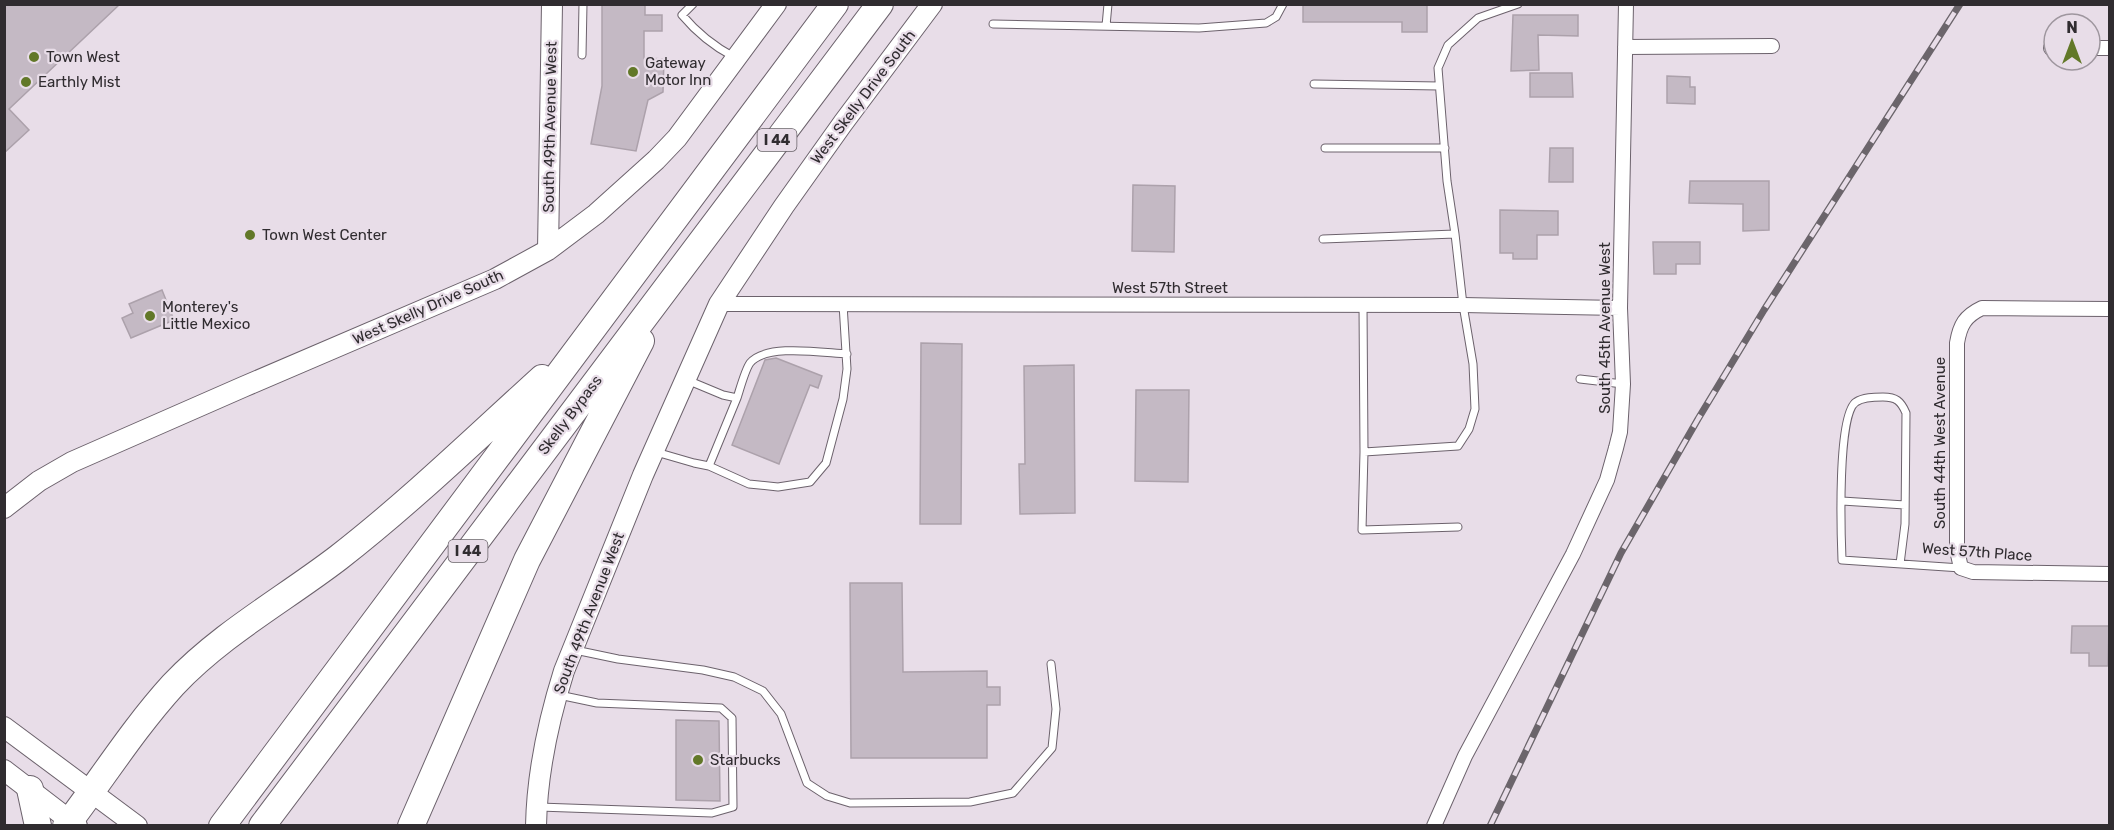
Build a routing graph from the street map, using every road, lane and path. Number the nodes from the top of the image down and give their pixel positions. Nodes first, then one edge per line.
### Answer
1 (552, 4) edge
2 (583, 4) edge
3 (680, 4) edge
4 (693, 4) edge
5 (776, 4) edge
6 (835, 4) edge
7 (880, 4) edge
8 (932, 4) edge
9 (1108, 4) edge
10 (1283, 4) edge
11 (1518, 4) edge
12 (1626, 4) edge
13 (682, 15) junction
14 (993, 24) dead end
15 (1106, 26) junction
16 (1772, 46) dead end
17 (1625, 47) junction
18 (582, 54) dead end
19 (736, 58) junction
20 (1314, 84) dead end
21 (1439, 86) junction
22 (1324, 148) dead end
23 (1445, 148) junction
24 (1455, 234) junction
25 (1323, 239) dead end
26 (548, 250) junction
27 (674, 276) junction
28 (719, 304) junction
29 (843, 304) junction
30 (1364, 304) junction
31 (1463, 304) junction
32 (1620, 308) junction
33 (2109, 309) edge
34 (587, 337) junction
35 (847, 354) junction
36 (685, 380) junction
37 (1580, 380) dead end
38 (1623, 384) junction
39 (737, 398) junction
40 (654, 451) junction
41 (1364, 452) junction
42 (709, 466) junction
43 (643, 475) joint
44 (1842, 501) junction
45 (1905, 505) junction
46 (4, 508) edge
47 (1458, 527) dead end
48 (1900, 564) junction
49 (1961, 568) junction
50 (2109, 574) edge
51 (573, 649) junction
52 (1051, 664) dead end
53 (556, 694) junction
54 (4, 727) edge
55 (4, 770) edge
56 (30, 789) junction
57 (91, 790) junction
58 (536, 816) edge
59 (227, 818) edge
60 (71, 824) edge
61 (38, 825) edge
62 (137, 825) edge
63 (262, 825) edge
64 (411, 825) edge
65 (1434, 825) edge

1 - 26 street, South 49th Avenue West
2 - 18 lane
3 - 13 lane
4 - 13 lane
5 - 19 street, West Skelly Drive South
6 - 34 highway, I 44
7 - 27 highway, Skelly Bypass / I 44
8 - 28 street, West Skelly Drive South
9 - 15 lane
10 - 15 lane
11 - 21 lane
12 - 17 street, South 45th Avenue West
13 - 19 lane
14 - 15 lane
16 - 17 street
17 - 32 street, South 45th Avenue West
19 - 26 street, West Skelly Drive South
20 - 21 lane
21 - 23 lane
22 - 23 lane
23 - 24 lane
24 - 25 lane
24 - 31 lane
26 - 46 street, West Skelly Drive South
27 - 63 highway, Skelly Bypass / I 44
27 - 64 highway
28 - 29 street, West 57th Street
28 - 36 street, West Skelly Drive South
29 - 30 street, West 57th Street
29 - 35 lane
30 - 31 street, West 57th Street
30 - 41 lane
31 - 32 street, West 57th Street
31 - 41 lane
32 - 38 street, South 45th Avenue West
33 - 49 street, South 44th West Avenue
34 - 57 highway
34 - 59 highway, I 44
35 - 39 lane
35 - 42 lane
36 - 39 lane
36 - 40 street, West Skelly Drive South
37 - 38 lane
38 - 65 street, South 45th Avenue West
39 - 42 lane
40 - 42 lane
40 - 43 street, West Skelly Drive South
41 - 47 lane
43 - 51 street, South 49th Avenue West
44 - 45 lane
44 - 45 lane
44 - 48 lane, West 57th Place
45 - 48 lane
48 - 49 lane, West 57th Place
49 - 50 street, West 57th Place
51 - 52 lane
51 - 53 street, South 49th Avenue West
53 - 58 street, South 49th Avenue West
53 - 58 lane
54 - 57 street
55 - 56 street
56 - 60 street
56 - 61 highway
57 - 60 highway
57 - 62 street

